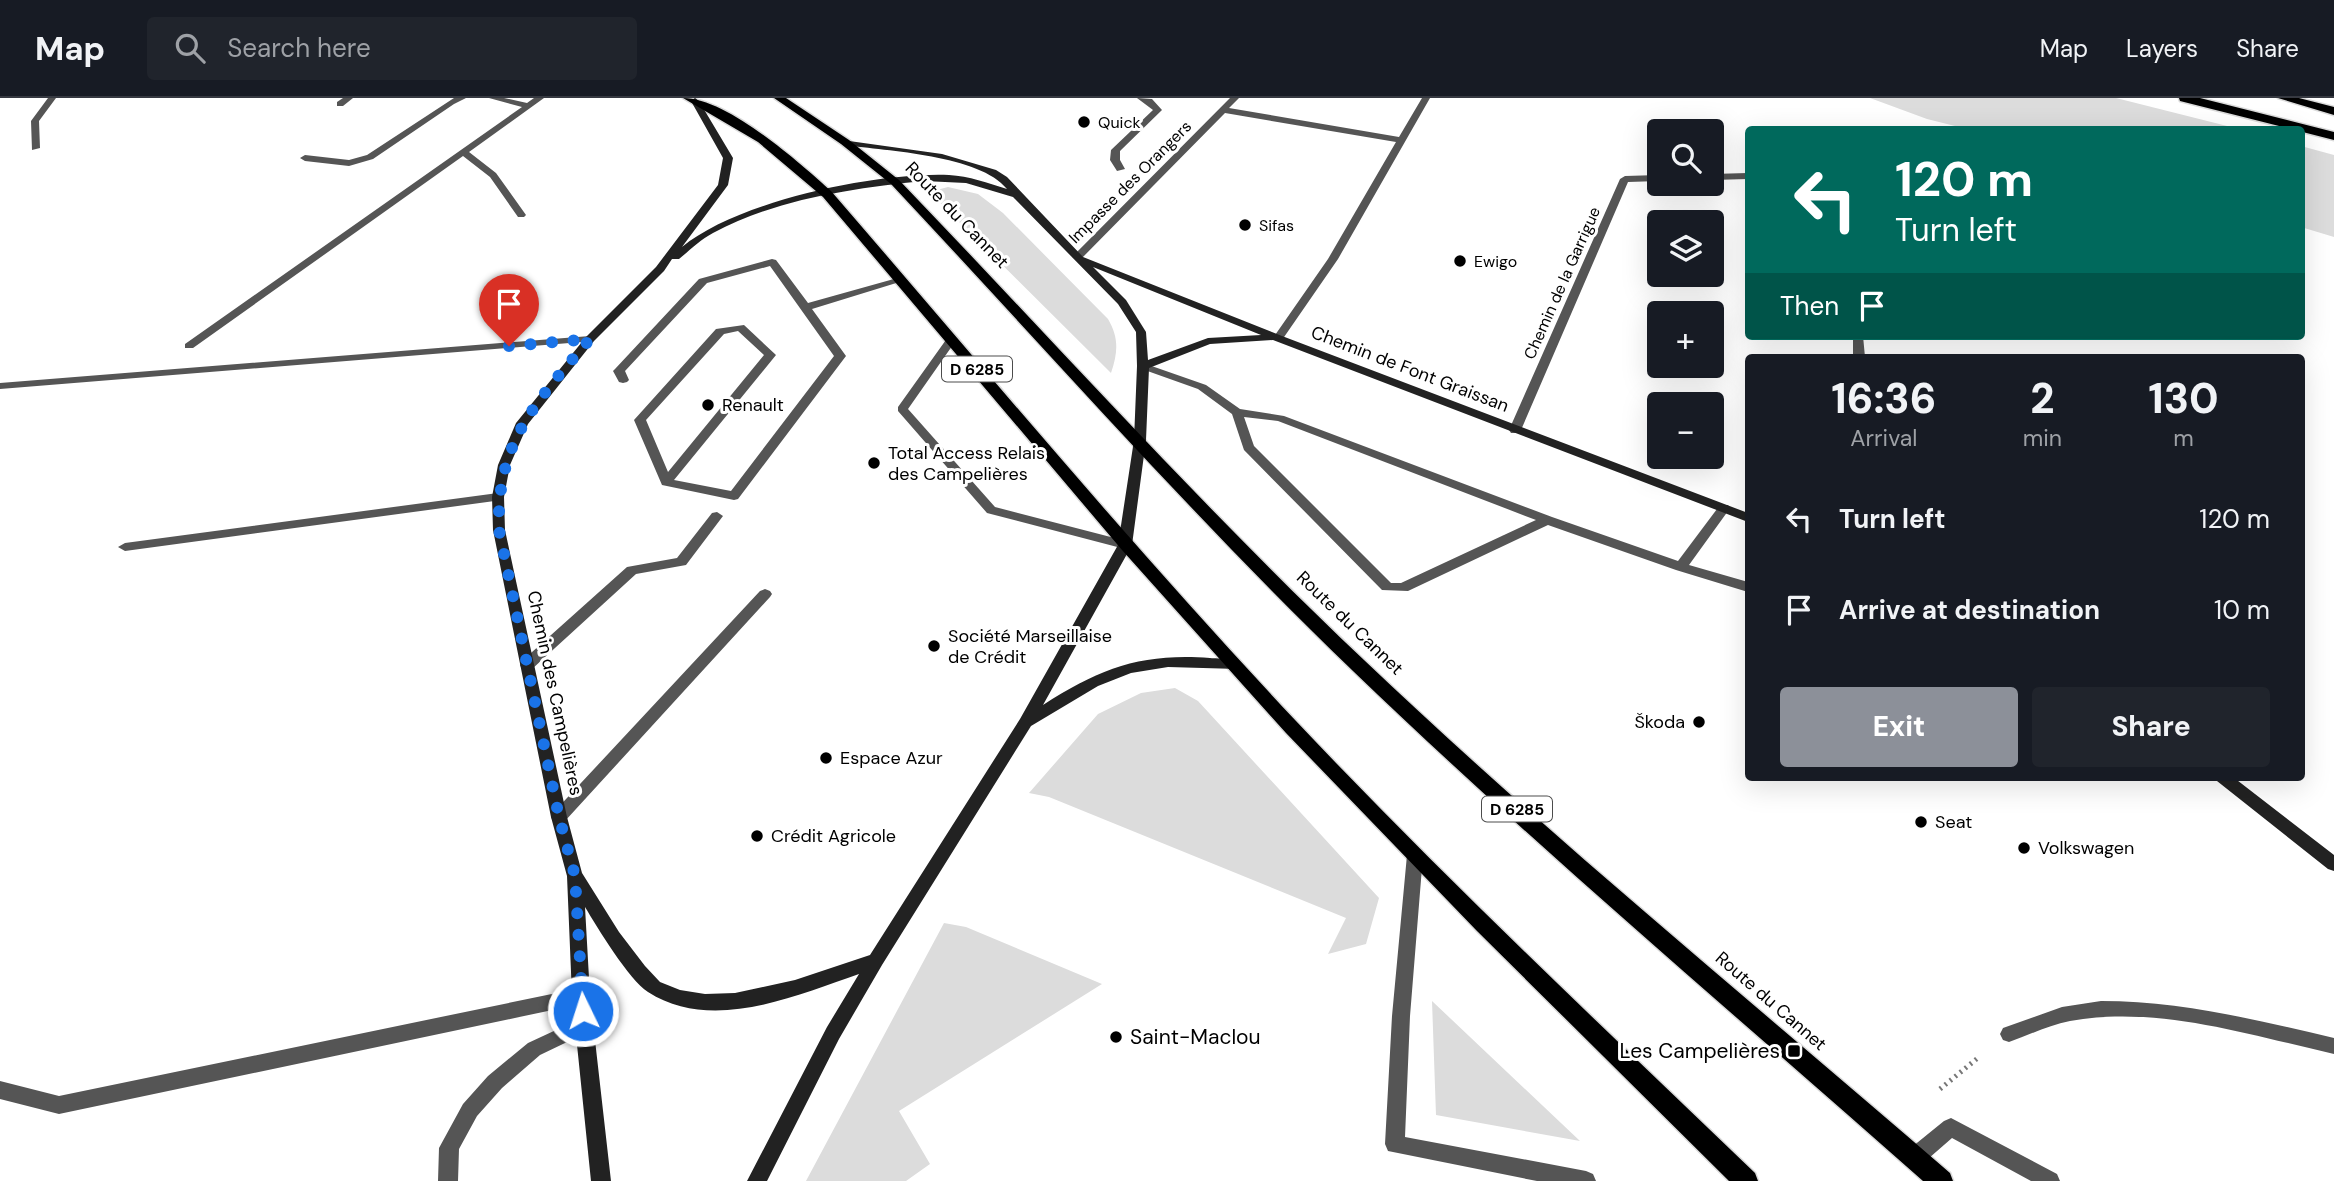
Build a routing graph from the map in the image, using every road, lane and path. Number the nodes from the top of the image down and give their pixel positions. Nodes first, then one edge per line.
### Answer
1 (52, 98) edge
2 (349, 98) edge
3 (462, 98) edge
4 (493, 98) edge
5 (540, 98) edge
6 (779, 98) edge
7 (1141, 98) edge
8 (1235, 98) edge
9 (1426, 98) edge
10 (2185, 98) edge
11 (2284, 98) edge
12 (691, 100) edge
13 (340, 104) dead end
14 (528, 106) junction
15 (1223, 110) junction
16 (2334, 111) edge
17 (2295, 126) edge
18 (2305, 129) edge
19 (2334, 136) edge
20 (1402, 140) junction
21 (845, 142) junction
22 (35, 148) dead end
23 (463, 152) junction
24 (305, 158) dead end
25 (1120, 169) dead end
26 (1745, 176) edge
27 (1724, 177) edge
28 (1647, 178) edge
29 (895, 182) junction
30 (827, 194) junction
31 (1016, 195) junction
32 (521, 215) dead end
33 (1077, 257) junction
34 (660, 268) junction
35 (901, 280) junction
36 (806, 307) junction
37 (1278, 338) junction
38 (590, 339) junction
39 (952, 339) junction
40 (189, 346) dead end
41 (1143, 366) junction
42 (623, 380) dead end
43 (0, 386) edge
44 (1237, 412) junction
45 (1515, 430) junction
46 (1140, 440) junction
47 (666, 482) junction
48 (498, 497) junction
49 (1724, 508) junction
50 (717, 516) dead end
51 (1745, 516) edge
52 (1546, 520) junction
53 (1125, 545) junction
54 (125, 547) dead end
55 (1681, 567) junction
56 (1745, 586) edge
57 (765, 594) dead end
58 (527, 664) junction
59 (1233, 665) junction
60 (1026, 723) junction
61 (2227, 781) edge
62 (559, 817) junction
63 (1415, 855) junction
64 (2334, 864) edge
65 (575, 876) junction
66 (876, 960) junction
67 (581, 996) junction
68 (584, 1025) junction
69 (2009, 1034) dead end
70 (2334, 1046) edge
71 (0, 1090) edge
72 (1914, 1158) junction
73 (447, 1181) edge
74 (601, 1181) edge
75 (757, 1181) edge
76 (1586, 1181) edge
77 (1746, 1181) edge
78 (1941, 1181) edge
79 (2050, 1181) edge

1 - 22 street
2 - 13 street
3 - 24 street
4 - 14 street
5 - 14 street
6 - 21 main road, Route du Cannet / D 6285
7 - 25 street
8 - 15 street, Impasse des Orangers
9 - 20 street, Chemin de Font Graissan
10 - 17 highway
11 - 16 highway
12 - 30 main road, D 6285
12 - 34 main road
14 - 23 street
15 - 20 street
15 - 33 street, Impasse des Orangers
18 - 19 highway
20 - 37 street, Chemin de Font Graissan
21 - 29 main road, Route du Cannet / D 6285
21 - 31 main road
23 - 32 street
23 - 40 street
26 - 27 street
28 - 45 street, Chemin de la Garrigue
29 - 30 main road
29 - 31 main road
29 - 46 main road, Route du Cannet / D 6285
30 - 34 main road
30 - 35 main road, D 6285
31 - 33 main road
33 - 37 main road
33 - 41 main road
34 - 38 main road, Chemin des Campelières
35 - 36 street
35 - 39 main road, D 6285
36 - 42 street
36 - 47 street
37 - 41 main road
37 - 45 main road, Chemin de Font Graissan
38 - 43 street
38 - 48 main road, Chemin des Campelières
39 - 53 main road, D 6285
39 - 53 street
41 - 44 street
41 - 46 main road
44 - 52 street
44 - 52 street
45 - 49 main road, Chemin de Font Graissan
46 - 53 main road
46 - 72 main road, Route du Cannet / D 6285
47 - 47 street
48 - 54 street
48 - 58 main road, Chemin des Campelières
49 - 51 main road, Chemin de Font Graissan
49 - 55 street
50 - 58 street
52 - 55 street
53 - 59 main road, D 6285
53 - 60 main road
55 - 56 street
57 - 62 street
58 - 62 main road, Chemin des Campelières
59 - 60 main road
59 - 63 main road, D 6285
60 - 66 main road
61 - 64 main road
62 - 65 main road, Chemin des Campelières
63 - 76 street
63 - 77 main road, D 6285
65 - 66 main road
65 - 67 main road, Chemin des Campelières
66 - 75 main road
67 - 68 main road, Chemin des Campelières
67 - 71 street
68 - 73 street
68 - 74 main road, Chemin des Campelières
69 - 70 street
72 - 78 main road, D 6285
72 - 79 street

